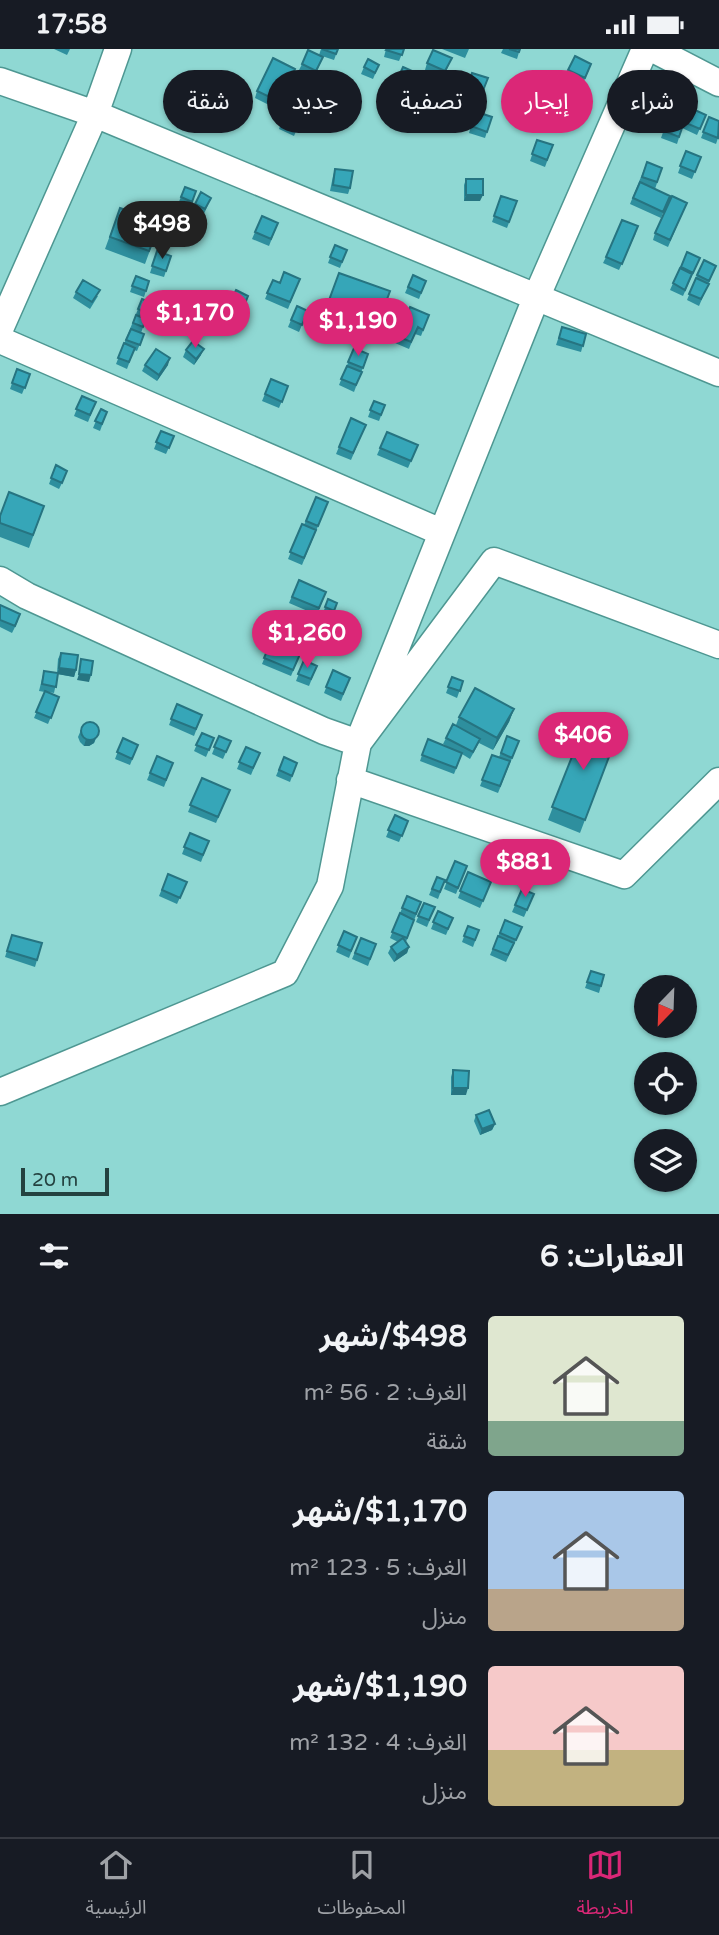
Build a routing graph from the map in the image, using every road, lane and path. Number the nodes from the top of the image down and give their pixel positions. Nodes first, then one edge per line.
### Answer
1 (118, 49) edge
2 (645, 49) edge
3 (653, 49) edge
4 (0, 81) edge
5 (719, 83) edge
6 (95, 114) junction
7 (536, 298) junction
8 (0, 329) edge
9 (0, 340) edge
10 (719, 373) edge
11 (441, 532) junction
12 (0, 580) edge
13 (719, 645) edge
14 (358, 743) junction
15 (350, 779) junction
16 (719, 781) edge
17 (0, 1092) edge

1 - 6 street
2 - 7 street
3 - 5 street
4 - 6 street
6 - 7 street
6 - 8 street
7 - 10 street
7 - 11 street
9 - 11 street
11 - 14 street
12 - 14 street
13 - 14 street
14 - 15 street
15 - 16 street
15 - 17 street

